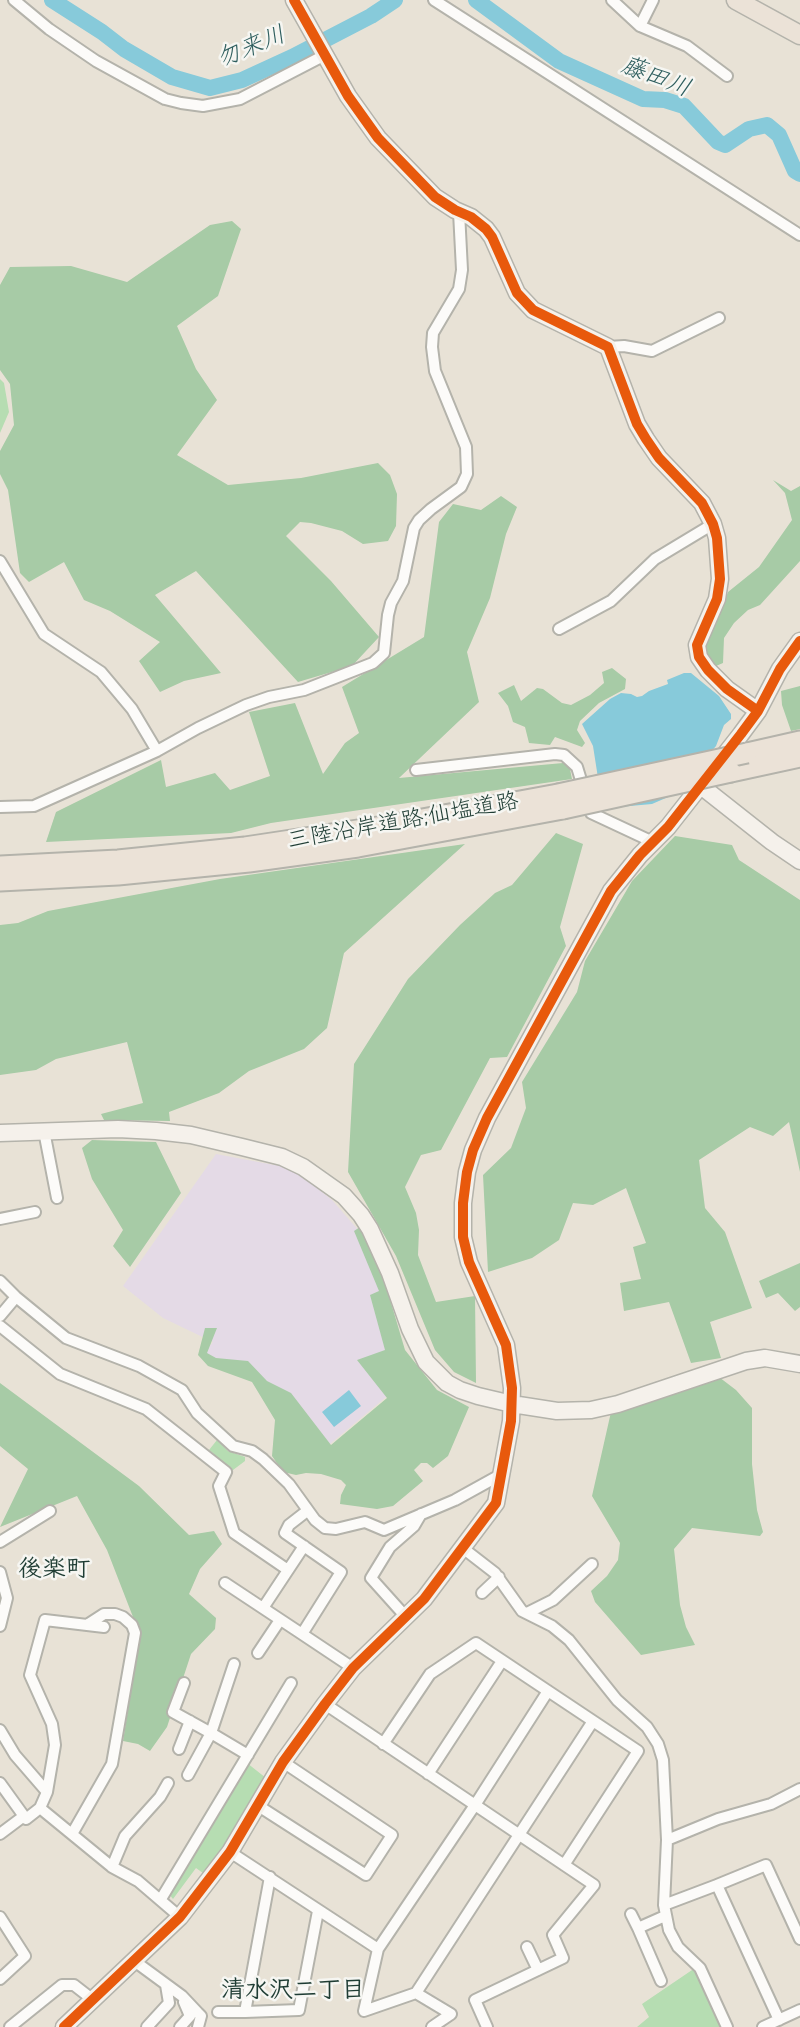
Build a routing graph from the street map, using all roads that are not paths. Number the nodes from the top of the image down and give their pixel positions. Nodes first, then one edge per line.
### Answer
1 (14, 0) edge
2 (294, 0) edge
3 (434, 0) edge
4 (612, 0) edge
5 (653, 0) edge
6 (736, 0) edge
7 (640, 26) junction
8 (800, 35) edge
9 (323, 56) junction
10 (727, 76) dead end
11 (459, 212) junction
12 (800, 235) edge
13 (719, 318) dead end
14 (608, 347) junction
15 (713, 524) junction
16 (0, 561) edge
17 (559, 629) dead end
18 (800, 640) edge
19 (758, 711) junction
20 (800, 741) edge
21 (157, 751) junction
22 (800, 757) edge
23 (416, 770) dead end
24 (701, 786) junction
25 (561, 801) junction
26 (0, 807) edge
27 (653, 842) junction
28 (800, 861) edge
29 (0, 866) edge
30 (0, 881) edge
31 (1, 1130) edge
32 (44, 1131) junction
33 (57, 1198) dead end
34 (35, 1212) dead end
35 (0, 1219) edge
36 (0, 1281) edge
37 (16, 1297) junction
38 (0, 1316) edge
39 (0, 1326) edge
40 (800, 1364) edge
41 (512, 1404) junction
42 (502, 1474) junction
43 (50, 1511) dead end
44 (307, 1511) junction
45 (421, 1514) junction
46 (0, 1542) edge
47 (304, 1546) junction
48 (464, 1549) junction
49 (592, 1564) dead end
50 (288, 1570) junction
51 (0, 1572) edge
52 (499, 1577) junction
53 (225, 1583) dead end
54 (482, 1593) dead end
55 (263, 1608) junction
56 (527, 1613) junction
57 (406, 1617) junction
58 (280, 1620) junction
59 (87, 1625) junction
60 (0, 1626) edge
61 (104, 1627) dead end
62 (302, 1634) junction
63 (258, 1653) dead end
64 (502, 1661) junction
65 (234, 1664) dead end
66 (352, 1668) junction
67 (184, 1683) dead end
68 (291, 1683) dead end
69 (548, 1691) junction
70 (325, 1704) junction
71 (190, 1721) junction
72 (593, 1721) junction
73 (0, 1730) edge
74 (211, 1733) junction
75 (383, 1744) junction
76 (178, 1749) dead end
77 (248, 1755) junction
78 (283, 1762) junction
79 (428, 1774) junction
80 (188, 1775) dead end
81 (0, 1783) edge
82 (169, 1783) dead end
83 (800, 1789) edge
84 (47, 1792) junction
85 (257, 1805) junction
86 (475, 1805) junction
87 (40, 1808) junction
88 (24, 1816) junction
89 (0, 1834) edge
90 (72, 1834) junction
91 (519, 1834) junction
92 (667, 1840) junction
93 (230, 1852) junction
94 (564, 1864) junction
95 (112, 1867) junction
96 (270, 1877) junction
97 (717, 1885) junction
98 (160, 1899) junction
99 (664, 1910) junction
100 (318, 1911) junction
101 (631, 1914) dead end
102 (0, 1917) edge
103 (180, 1917) junction
104 (638, 1928) junction
105 (800, 1939) edge
106 (527, 1947) dead end
107 (378, 1949) junction
108 (133, 1960) junction
109 (538, 1970) junction
110 (0, 1979) edge
111 (661, 1981) dead end
112 (166, 1985) junction
113 (416, 1993) junction
114 (182, 1996) junction
115 (92, 1999) junction
116 (800, 2010) edge
117 (218, 2012) dead end
118 (245, 2012) junction
119 (779, 2020) junction
120 (10, 2027) edge
121 (64, 2027) edge
122 (147, 2027) edge
123 (180, 2027) edge
124 (198, 2027) edge
125 (432, 2027) edge
126 (487, 2027) edge
127 (727, 2027) edge
128 (763, 2027) edge

1 - 9 street
2 - 9 street
3 - 12 street
4 - 7 street
5 - 7 street
6 - 8 main road
7 - 10 street
9 - 11 street
11 - 14 street
11 - 21 street
13 - 14 street
14 - 15 street
15 - 17 street
15 - 19 street
16 - 21 street
18 - 19 street
19 - 24 street
20 - 25 highway, 三陸沿岸道路;仙塩道路, bridge
21 - 26 street
22 - 25 highway, 三陸沿岸道路;仙塩道路, bridge
23 - 27 street
24 - 27 street
24 - 28 street
25 - 29 highway, 三陸沿岸道路;仙塩道路
25 - 30 highway, 三陸沿岸道路;仙塩道路
27 - 41 street
31 - 32 street
32 - 33 street
32 - 41 street
34 - 35 street
36 - 37 street
37 - 38 street
37 - 44 street
39 - 50 street
40 - 41 street
41 - 42 street
42 - 45 street
42 - 48 street
43 - 46 street
44 - 45 street
44 - 47 street
45 - 57 street
47 - 50 street
47 - 62 street
48 - 52 street
48 - 57 street
49 - 56 street
50 - 55 street
51 - 60 street
52 - 54 street
52 - 56 street
53 - 55 street
55 - 58 street
56 - 92 street
57 - 66 street
58 - 62 street
58 - 63 street
59 - 61 street
59 - 84 street
59 - 90 street
62 - 66 street
64 - 69 street
64 - 75 street
64 - 79 street
65 - 74 street
66 - 70 street
67 - 71 street
68 - 77 street
69 - 72 street
69 - 86 street
70 - 75 street
70 - 78 street
71 - 74 street
71 - 76 street
72 - 91 street
72 - 94 street
73 - 84 street
74 - 77 street
74 - 80 street
75 - 79 street
77 - 98 street
78 - 85 street
78 - 85 street
79 - 86 street
81 - 88 street
82 - 95 street
83 - 92 street
84 - 87 street
85 - 93 street
86 - 91 street
86 - 107 street
87 - 88 street
87 - 90 street
88 - 89 street
90 - 95 street
91 - 94 street
91 - 113 street
92 - 99 street
93 - 96 street
93 - 103 street
94 - 109 street
95 - 98 street
96 - 100 street
96 - 118 street
97 - 99 street
97 - 105 street
97 - 119 street
98 - 103 street
99 - 104 street
99 - 127 street
100 - 107 street
100 - 118 street
101 - 104 street
102 - 110 street
103 - 108 street
104 - 111 street
106 - 109 street
107 - 113 street
108 - 112 street
108 - 115 street
109 - 126 street
112 - 114 street
112 - 122 street
113 - 125 street
114 - 123 street
114 - 124 street
115 - 120 street
115 - 121 street
116 - 119 street
117 - 118 street
119 - 128 street

